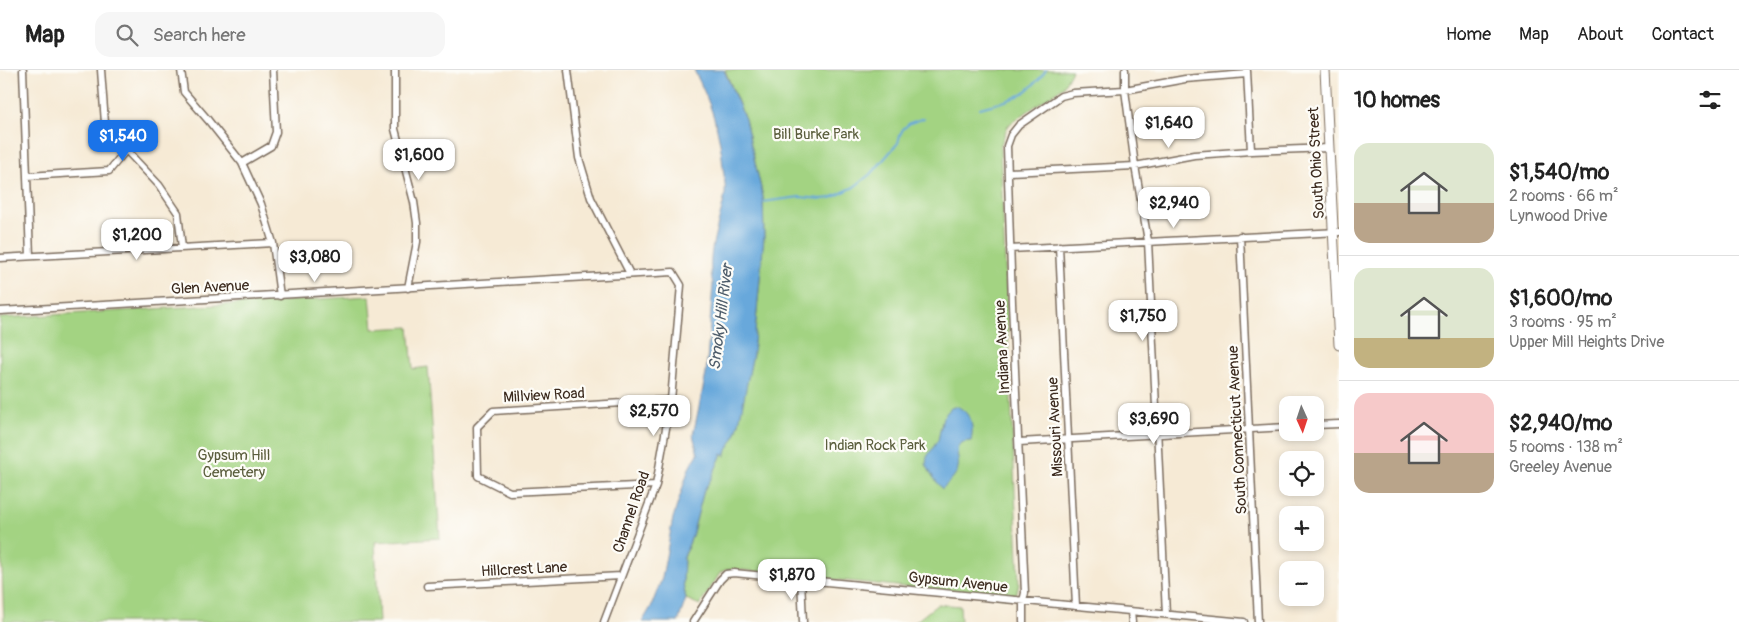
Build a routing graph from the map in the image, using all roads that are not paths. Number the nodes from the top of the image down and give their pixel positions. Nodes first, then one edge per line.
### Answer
1 (23, 70) edge
2 (102, 70) edge
3 (180, 70) edge
4 (273, 70) edge
5 (395, 70) edge
6 (568, 70) edge
7 (1124, 70) edge
8 (1325, 70) edge
9 (1247, 72) edge
10 (1125, 90) junction
11 (1329, 148) junction
12 (126, 150) junction
13 (1251, 151) junction
14 (242, 163) junction
15 (1135, 166) junction
16 (1009, 172) junction
17 (28, 176) junction
18 (1336, 232) edge
19 (1240, 236) junction
20 (273, 242) junction
21 (1148, 242) junction
22 (1059, 246) junction
23 (182, 248) junction
24 (1010, 249) junction
25 (30, 256) junction
26 (0, 258) edge
27 (630, 274) junction
28 (408, 288) junction
29 (280, 296) junction
30 (0, 311) edge
31 (1339, 345) edge
32 (671, 400) junction
33 (1339, 424) edge
34 (1324, 425) edge
35 (1279, 427) edge
36 (1250, 429) junction
37 (1158, 435) junction
38 (1068, 439) junction
39 (1019, 442) junction
40 (656, 485) junction
41 (621, 576) junction
42 (801, 580) junction
43 (427, 586) dead end
44 (1023, 601) junction
45 (1076, 606) junction
46 (1131, 612) junction
47 (1166, 614) junction
48 (693, 621) edge
49 (604, 622) edge
50 (803, 622) edge
51 (1023, 622) edge
52 (1132, 622) edge
53 (1244, 622) edge
54 (1258, 622) edge

1 - 17 street
2 - 12 street
3 - 14 street
4 - 14 street
5 - 28 street
6 - 27 street
7 - 10 street
8 - 11 main road, South Ohio Street
9 - 10 street
9 - 13 street
10 - 15 street
10 - 16 street, Indiana Avenue
11 - 13 street
11 - 18 main road, South Ohio Street
12 - 17 street
12 - 23 street
13 - 15 street
14 - 20 street
15 - 16 street
15 - 21 street
16 - 24 street, Indiana Avenue
17 - 25 street
18 - 19 street
18 - 31 main road, South Ohio Street
19 - 21 street
19 - 36 street, South Connecticut Avenue
20 - 23 street
20 - 29 street
21 - 22 street
21 - 37 street
22 - 24 street
22 - 38 street, Missouri Avenue
23 - 25 street
24 - 39 street, Indiana Avenue
25 - 26 street
27 - 28 street, Glen Avenue
27 - 32 street, Channel Road
28 - 29 street, Glen Avenue
29 - 30 street, Glen Avenue
32 - 40 street, Channel Road
32 - 40 street, Millview Road
33 - 34 street
35 - 36 street
36 - 37 street
36 - 54 street, South Connecticut Avenue
37 - 38 street
37 - 47 street
38 - 39 street
38 - 45 street, Missouri Avenue
39 - 44 street, Indiana Avenue
40 - 41 street, Channel Road
41 - 43 street, Hillcrest Lane
41 - 49 street, Channel Road
42 - 44 street, Gypsum Avenue
42 - 48 street, Gypsum Avenue
42 - 50 street
44 - 45 street, Gypsum Avenue
44 - 51 street, Indiana Avenue
45 - 46 street, Gypsum Avenue
46 - 47 street, Gypsum Avenue
46 - 52 street
47 - 53 street, Gypsum Avenue

